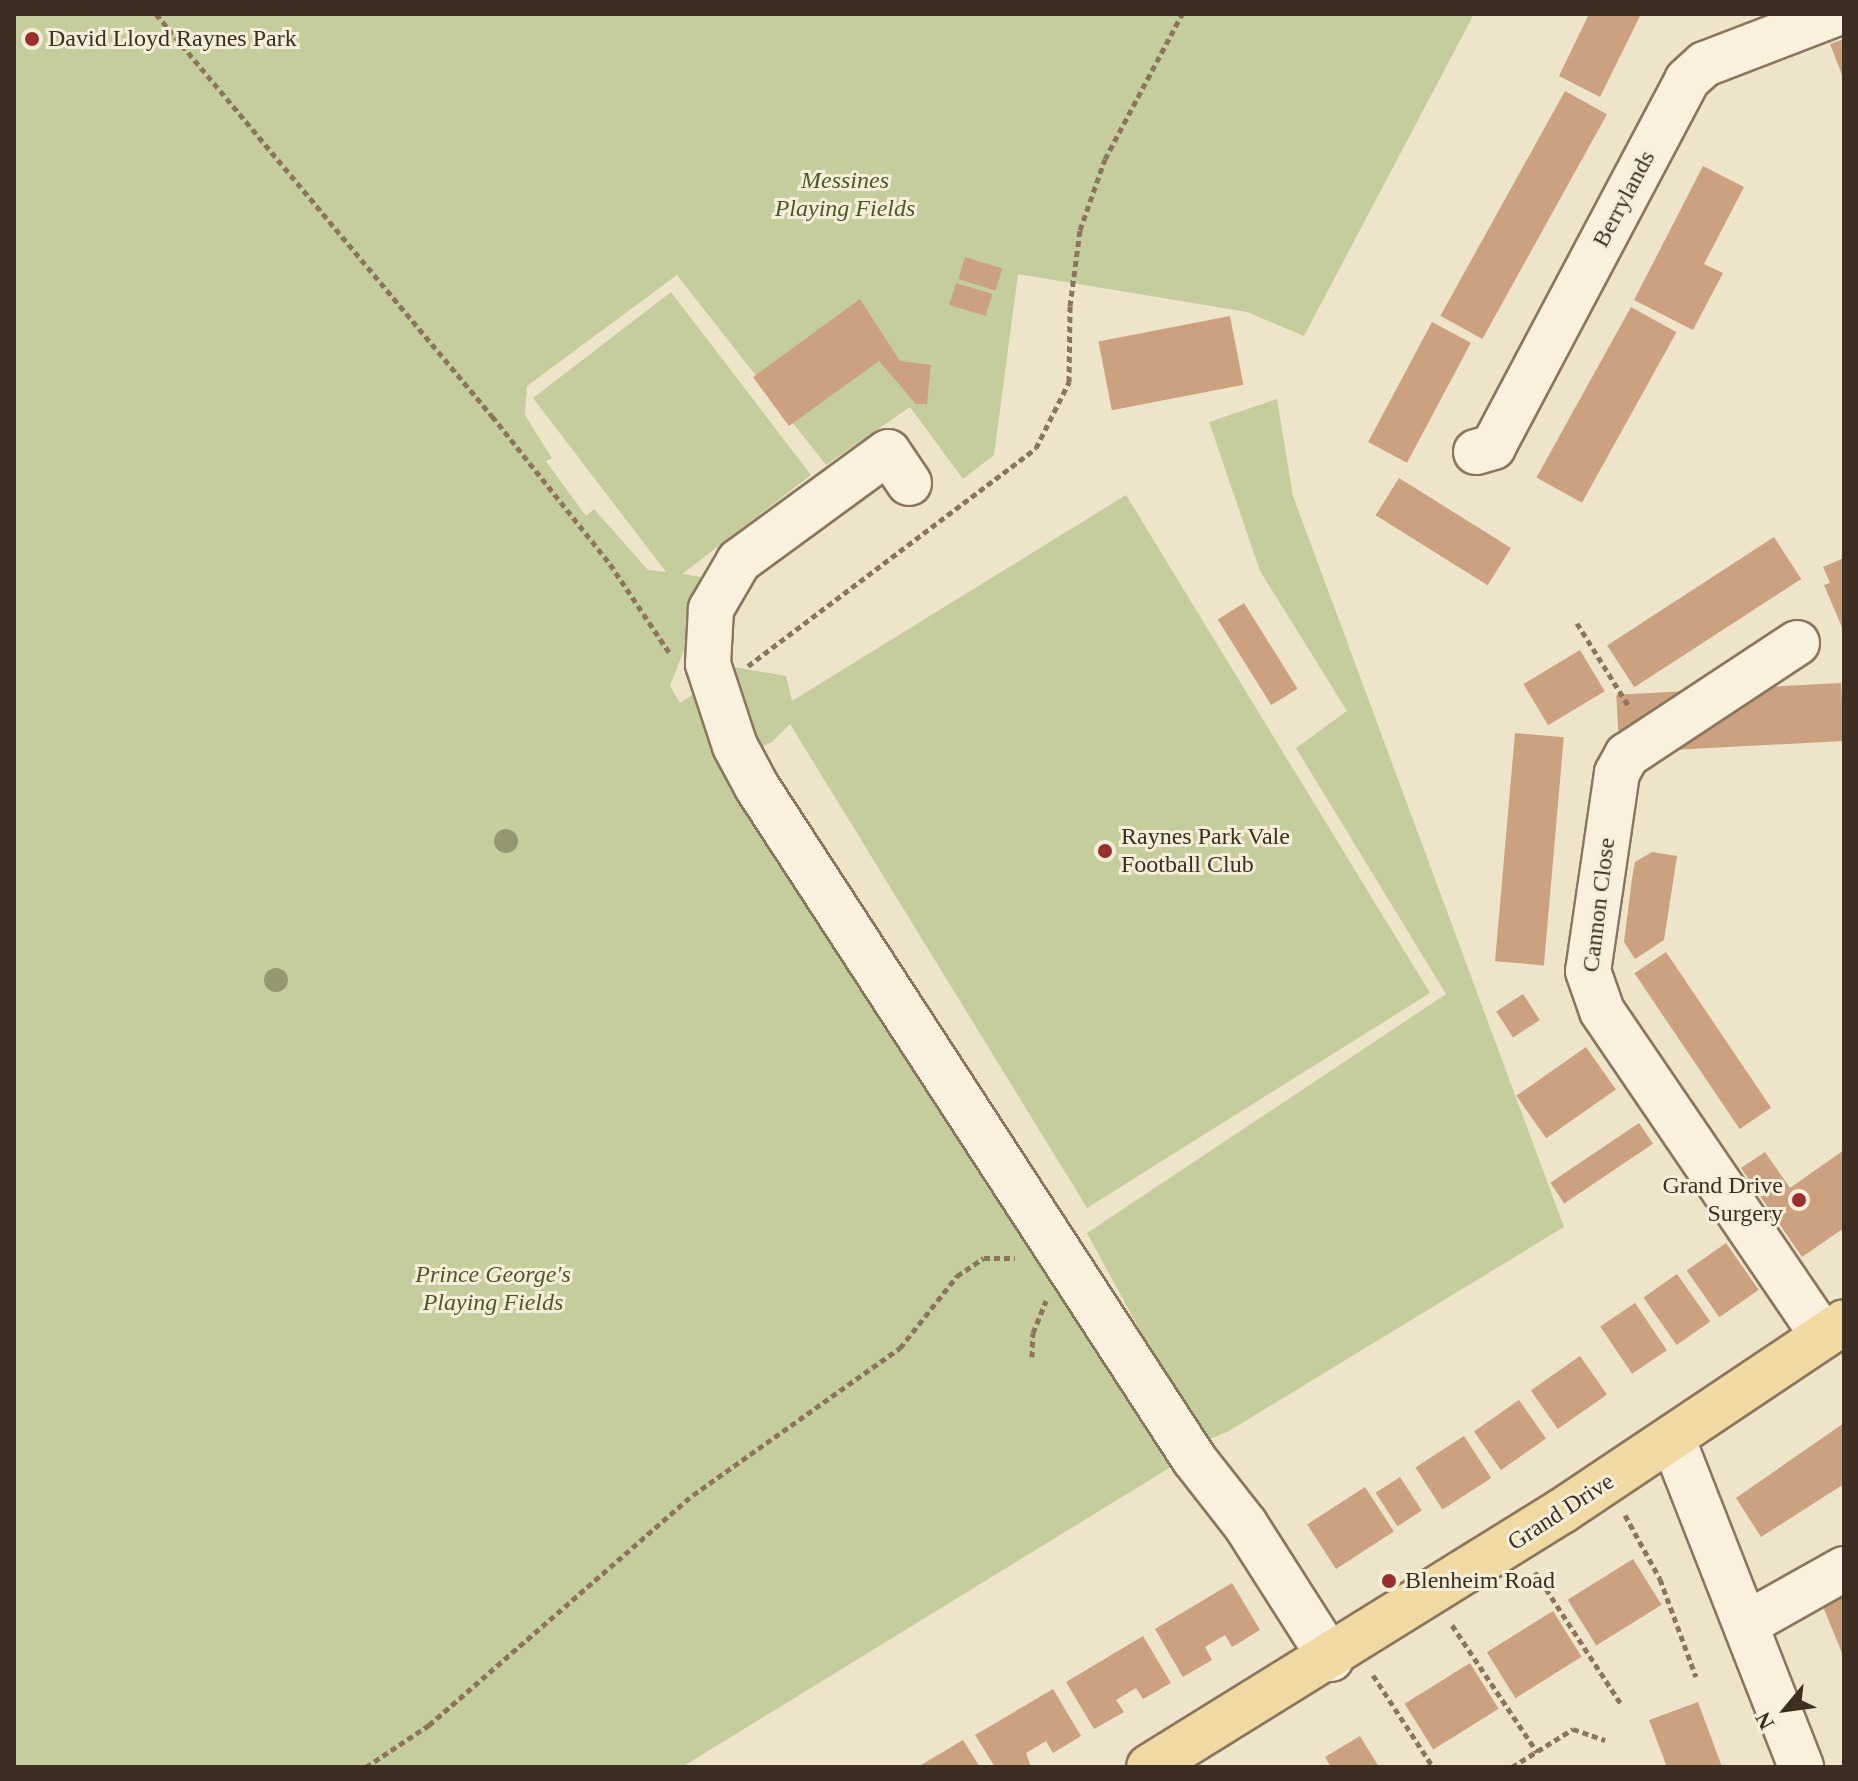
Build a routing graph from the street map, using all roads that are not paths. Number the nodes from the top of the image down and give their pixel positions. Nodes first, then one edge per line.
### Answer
1 (1835, 14) edge
2 (1476, 452) dead end
3 (909, 483) dead end
4 (1797, 643) dead end
5 (1833, 1329) edge
6 (1673, 1440) junction
7 (1844, 1569) edge
8 (1746, 1624) junction
9 (1342, 1651) junction
10 (1149, 1767) edge
11 (1801, 1767) edge

1 - 2 street, Berrylands
3 - 9 street
4 - 5 street, Cannon Close
5 - 6 main road, Grand Drive
6 - 8 street
6 - 9 main road, Grand Drive
7 - 8 street
8 - 11 street
9 - 10 main road, Grand Drive

